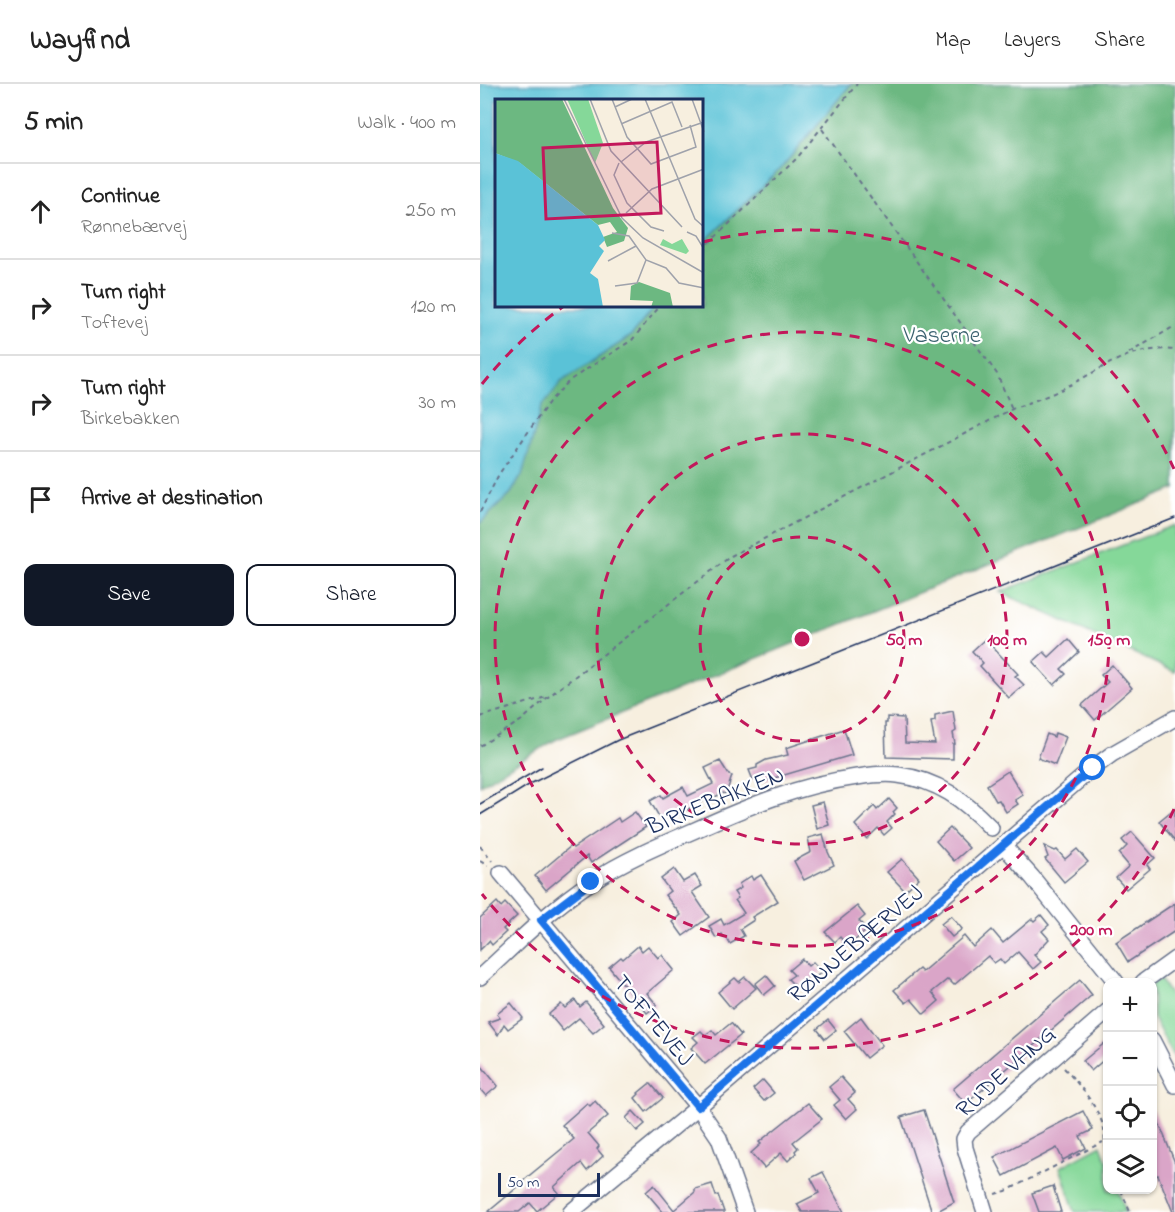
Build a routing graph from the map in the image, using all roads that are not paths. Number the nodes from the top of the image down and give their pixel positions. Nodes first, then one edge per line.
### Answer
1 (1175, 718) edge
2 (991, 828) dead end
3 (1004, 846) junction
4 (499, 870) road end
5 (541, 920) junction
6 (1175, 958) edge
7 (480, 977) edge
8 (1113, 978) edge
9 (1148, 978) edge
10 (1103, 1015) edge
11 (1157, 1050) edge
12 (1175, 1084) edge
13 (698, 1107) junction
14 (983, 1205) edge
15 (571, 1212) edge
16 (745, 1212) edge

1 - 3 street, RØNNEBÆRVEJ
2 - 5 street, BIRKEBAKKEN
3 - 8 street
3 - 13 street, RØNNEBÆRVEJ
4 - 5 street, TOFTEVEJ
5 - 7 street, BIRKEBAKKEN
5 - 13 street, TOFTEVEJ
6 - 9 street
10 - 14 street, RUDE VANG
11 - 12 street
13 - 15 street, RØNNEBÆRVEJ
13 - 16 street, TOFTEVEJ

